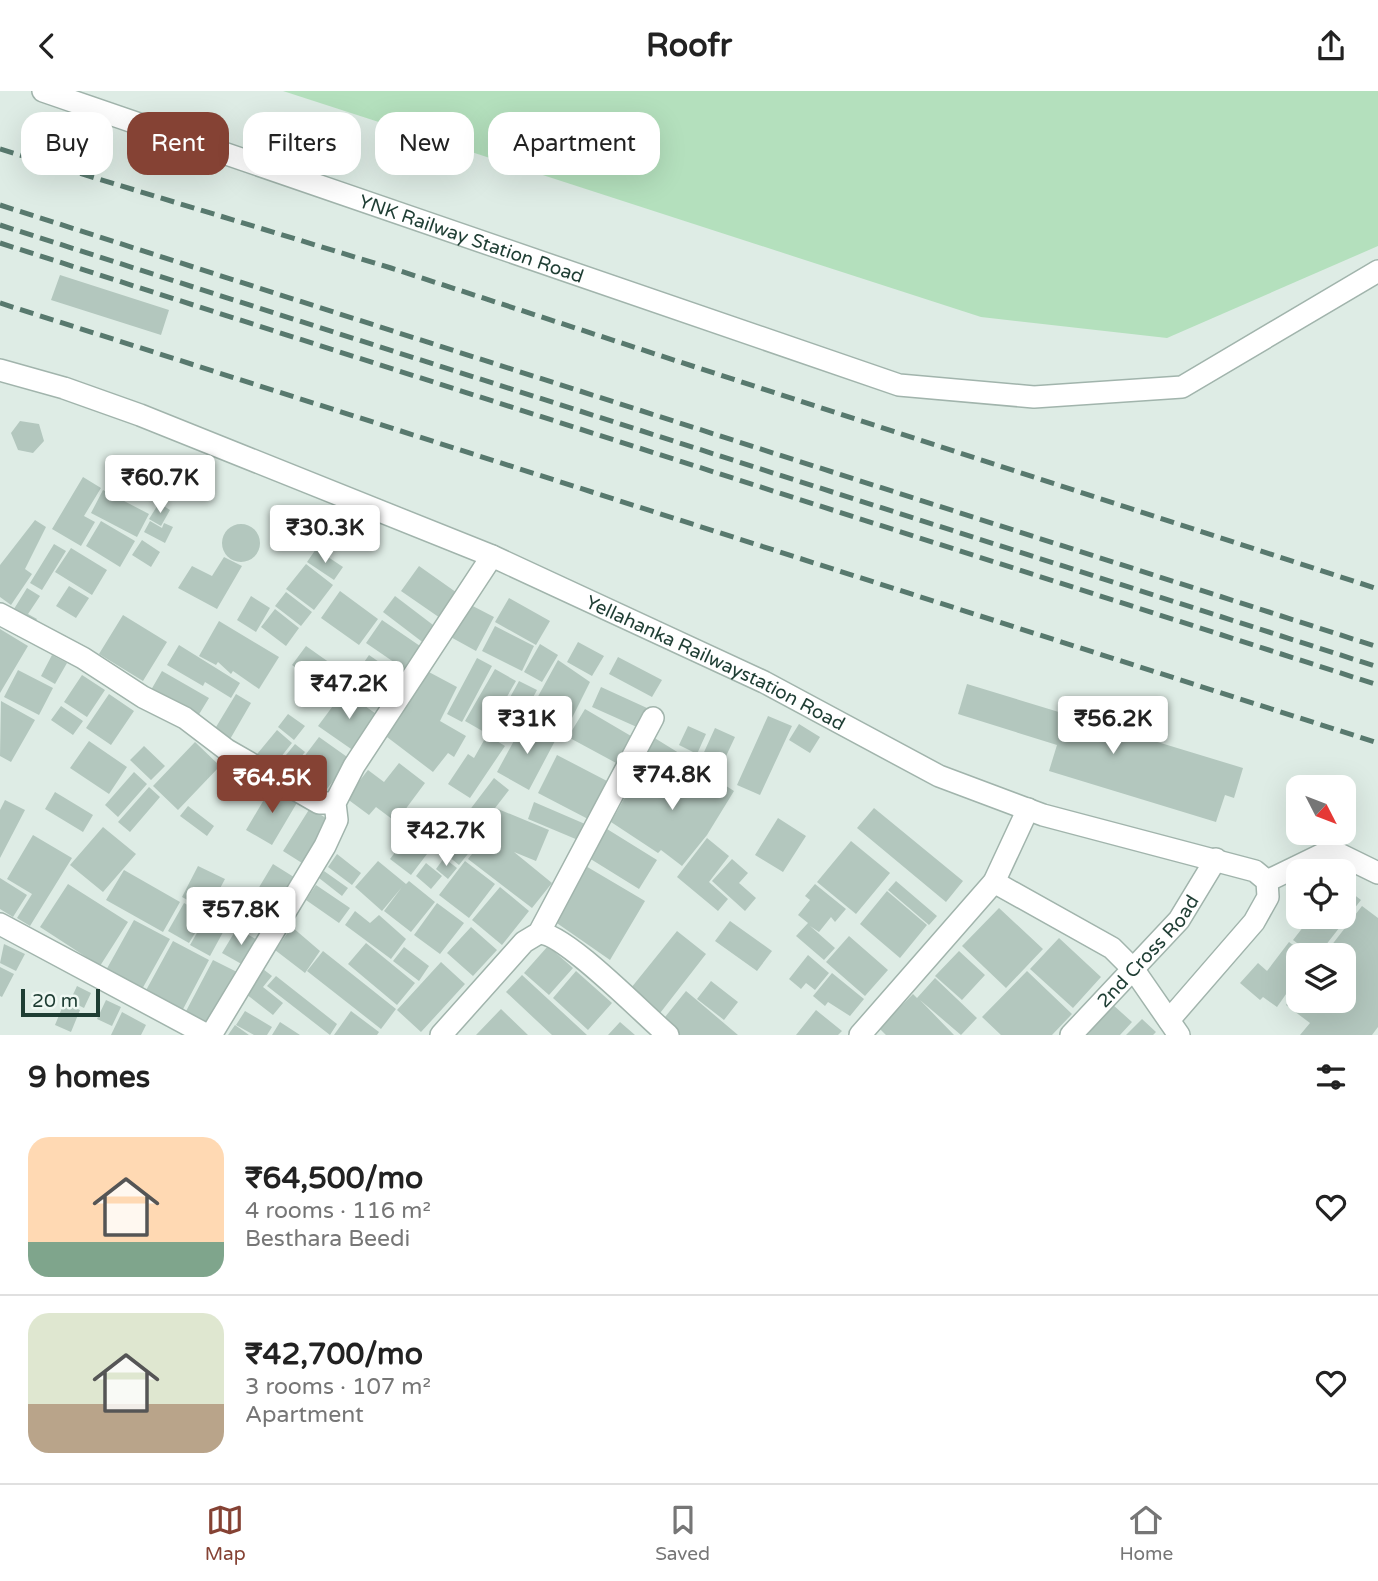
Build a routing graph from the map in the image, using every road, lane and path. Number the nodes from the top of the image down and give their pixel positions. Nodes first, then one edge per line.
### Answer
1 (43, 91) edge
2 (1378, 271) edge
3 (0, 370) edge
4 (492, 557) junction
5 (0, 614) edge
6 (653, 719) dead end
7 (335, 803) junction
8 (1028, 810) junction
9 (1216, 859) junction
10 (1378, 873) edge
11 (1267, 881) junction
12 (994, 882) junction
13 (0, 924) edge
14 (539, 933) junction
15 (1134, 970) junction
16 (1174, 1028) edge
17 (865, 1033) edge
18 (209, 1035) edge
19 (441, 1035) edge
20 (667, 1035) edge
21 (1071, 1035) edge

1 - 2 street, YNK Railway Station Road
3 - 4 street, Yellahanka Railwaystation Road
4 - 7 street
4 - 8 street, Yellahanka Railwaystation Road
5 - 7 street
6 - 14 street
7 - 18 street
8 - 9 street, Yellahanka Railwaystation Road
8 - 12 street
9 - 11 street, Yellahanka Railwaystation Road
9 - 15 street, 2nd Cross Road
10 - 11 street
11 - 16 street
12 - 15 street
12 - 17 street
13 - 18 street
14 - 19 street
14 - 20 street
15 - 16 street
15 - 21 street, 2nd Cross Road

